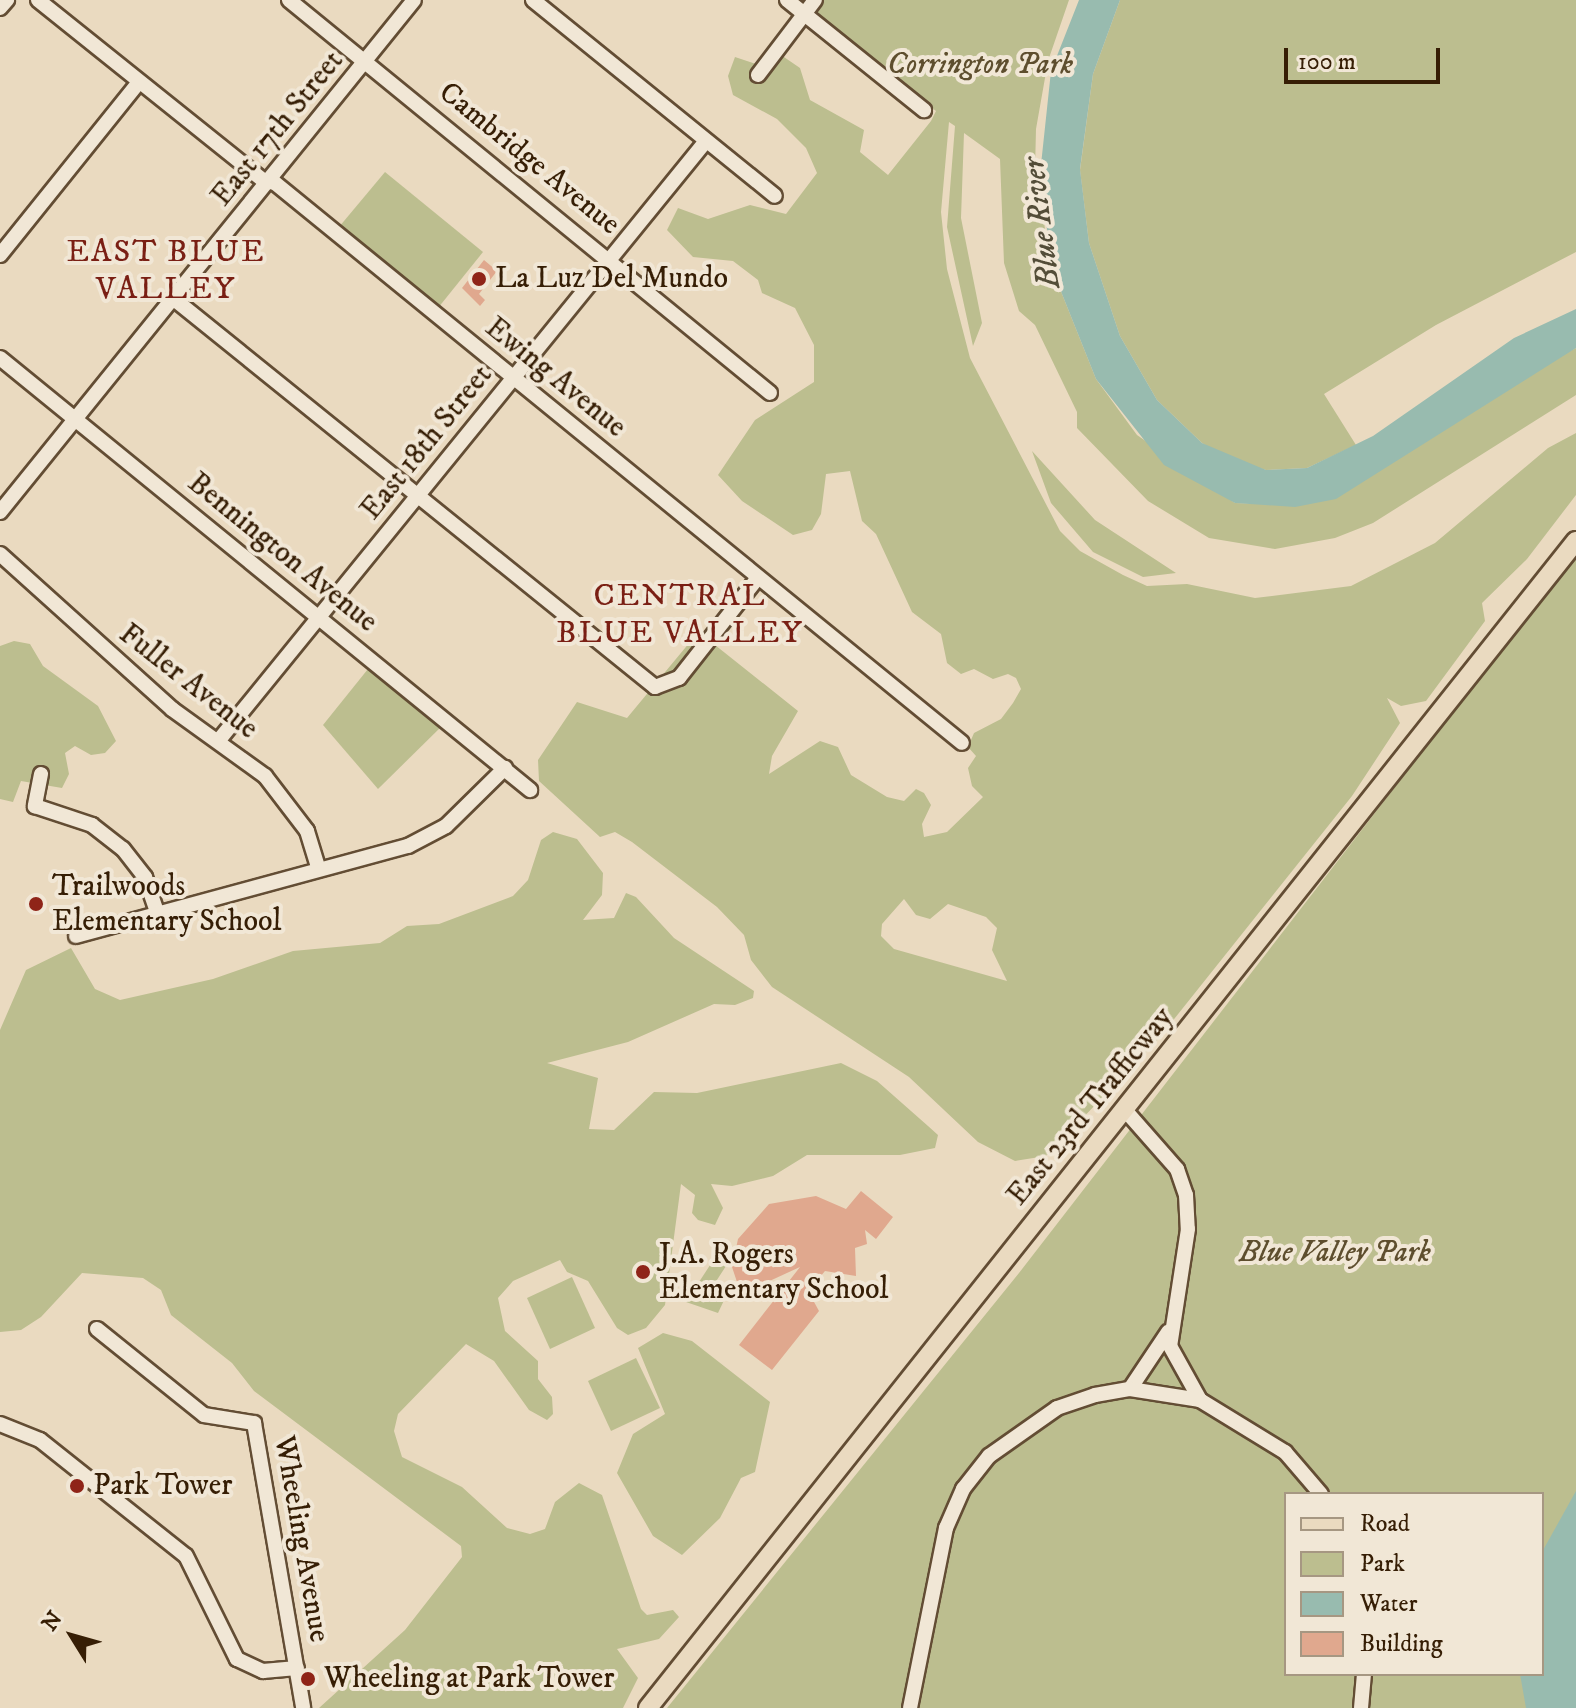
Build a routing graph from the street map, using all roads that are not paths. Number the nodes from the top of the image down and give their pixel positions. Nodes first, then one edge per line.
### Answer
1 (7, 0) edge
2 (38, 0) edge
3 (289, 0) edge
4 (414, 0) edge
5 (533, 0) edge
6 (787, 0) edge
7 (815, 0) edge
8 (0, 8) edge
9 (804, 14) junction
10 (366, 60) junction
11 (758, 75) dead end
12 (139, 82) junction
13 (924, 110) dead end
14 (706, 141) junction
15 (269, 182) junction
16 (775, 196) dead end
17 (0, 255) edge
18 (610, 259) junction
19 (174, 299) junction
20 (0, 358) edge
21 (513, 377) junction
22 (770, 393) dead end
23 (76, 419) junction
24 (417, 497) junction
25 (0, 512) edge
26 (1576, 541) edge
27 (0, 554) edge
28 (757, 579) junction
29 (320, 617) junction
30 (219, 740) junction
31 (962, 743) dead end
32 (505, 768) junction
33 (41, 774) dead end
34 (530, 790) dead end
35 (318, 868) junction
36 (157, 912) junction
37 (76, 936) dead end
38 (1125, 1110) junction
39 (97, 1329) dead end
40 (1168, 1332) junction
41 (1130, 1389) junction
42 (1200, 1400) junction
43 (0, 1424) edge
44 (1319, 1492) edge
45 (297, 1668) junction
46 (1364, 1676) edge
47 (303, 1708) edge
48 (648, 1708) edge
49 (910, 1708) edge
50 (1361, 1708) edge

1 - 8 street
2 - 12 street, Ewing Avenue
3 - 10 street, Cambridge Avenue
4 - 10 street, East 17th Street
5 - 14 street
6 - 9 street
7 - 9 street
9 - 11 street
9 - 13 street
10 - 15 street, East 17th Street
10 - 18 street, Cambridge Avenue
12 - 15 street, Ewing Avenue
12 - 17 street
14 - 16 street
14 - 18 street, East 18th Street
15 - 19 street, East 17th Street
15 - 21 street, Ewing Avenue
18 - 21 street, East 18th Street
18 - 22 street, Cambridge Avenue
19 - 23 street, East 17th Street
19 - 24 street
20 - 23 street, Bennington Avenue
21 - 24 street, East 18th Street
21 - 28 street, Ewing Avenue
23 - 25 street, East 17th Street
23 - 29 street, Bennington Avenue
24 - 28 street
24 - 29 street, East 18th Street
26 - 38 main road, East 23rd Trafficway
27 - 30 street, Fuller Avenue
28 - 31 street, Ewing Avenue
29 - 30 street, East 18th Street
29 - 32 street, Bennington Avenue
30 - 35 street, Fuller Avenue
32 - 34 street, Bennington Avenue
32 - 35 street
33 - 36 street
35 - 36 street
36 - 37 street
38 - 40 street
38 - 48 main road, East 23rd Trafficway
39 - 45 street, Wheeling Avenue
40 - 41 street
40 - 42 street
41 - 42 street
41 - 49 street
42 - 44 street
43 - 45 street
45 - 47 street, Wheeling Avenue
46 - 50 street

